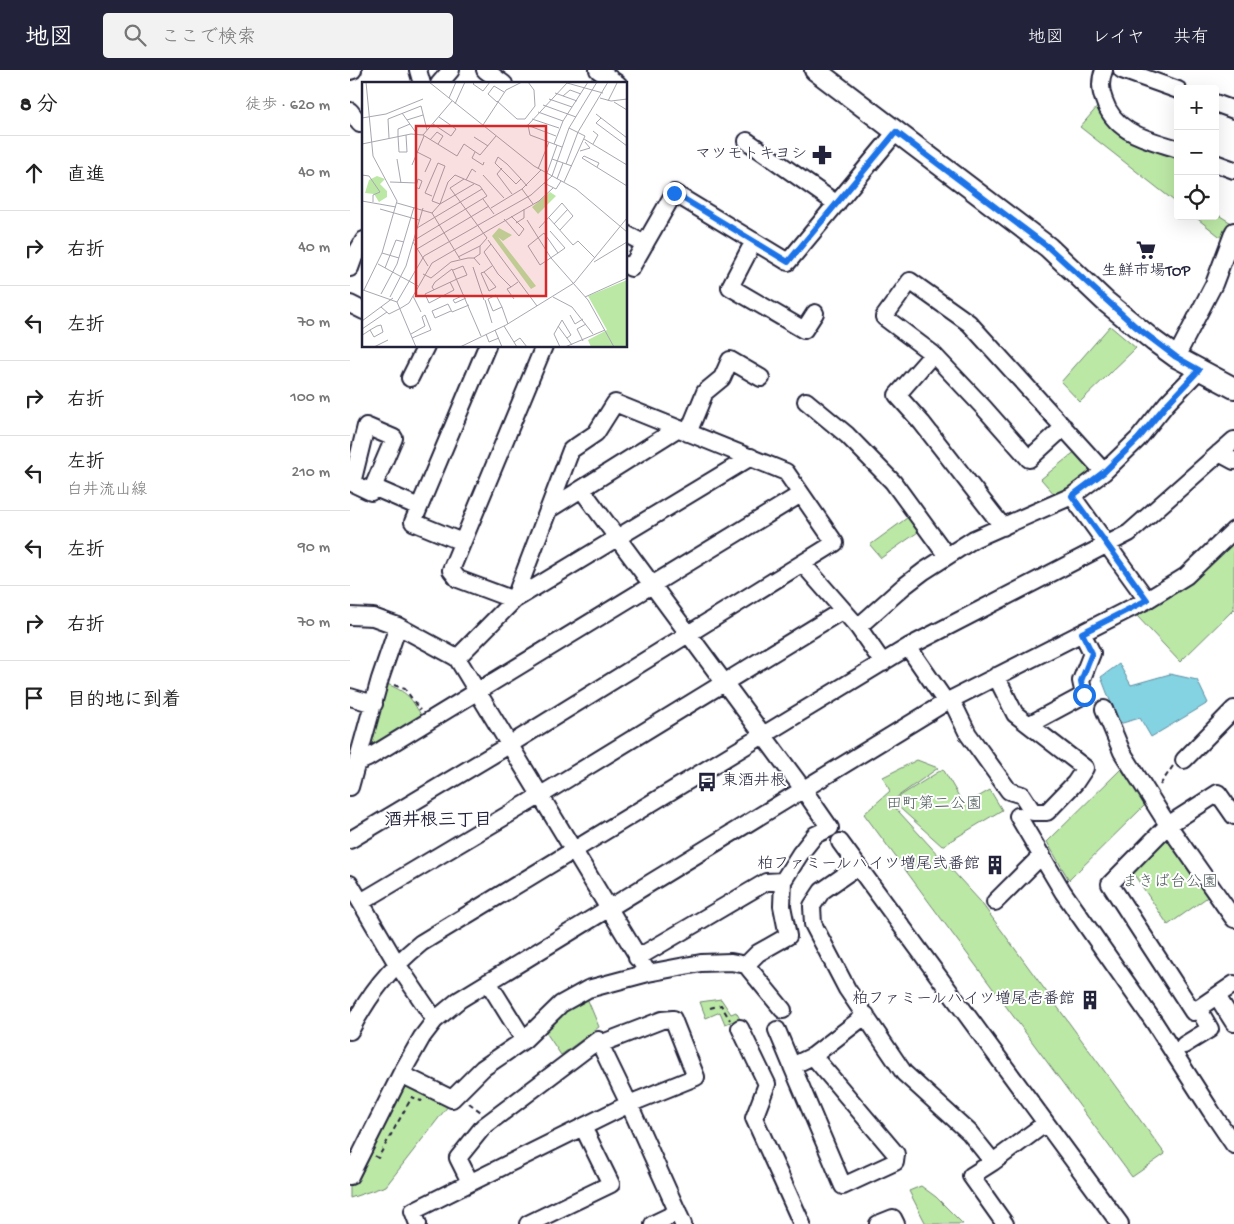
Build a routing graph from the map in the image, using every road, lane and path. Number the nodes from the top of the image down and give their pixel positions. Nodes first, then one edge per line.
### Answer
1 (451, 70) edge
2 (485, 70) edge
3 (598, 70) edge
4 (815, 70) edge
5 (1104, 70) edge
6 (1122, 70) edge
7 (441, 82) edge
8 (501, 82) edge
9 (615, 82) edge
10 (1174, 89) edge
11 (1219, 104) edge
12 (1234, 110) edge
13 (350, 111) edge
14 (358, 124) edge
15 (896, 132) junction
16 (747, 141) dead end
17 (1174, 148) edge
18 (1219, 164) edge
19 (1234, 170) edge
20 (837, 204) junction
21 (1234, 231) edge
22 (628, 235) edge
23 (754, 241) junction
24 (645, 244) junction
25 (362, 245) edge
26 (628, 266) edge
27 (350, 268) edge
28 (350, 304) edge
29 (362, 310) edge
30 (815, 313) dead end
31 (425, 348) edge
32 (485, 348) edge
33 (543, 348) edge
34 (932, 354) junction
35 (1176, 357) junction
36 (1199, 370) junction
37 (410, 378) dead end
38 (761, 378) dead end
39 (1234, 388) edge
40 (806, 401) dead end
41 (1064, 427) junction
42 (683, 431) junction
43 (1234, 440) edge
44 (1219, 453) junction
45 (354, 454) edge
46 (751, 457) junction
47 (1234, 461) edge
48 (1104, 472) junction
49 (373, 487) junction
50 (582, 490) junction
51 (801, 494) junction
52 (1072, 496) junction
53 (419, 507) junction
54 (548, 510) junction
55 (1003, 527) junction
56 (1234, 530) edge
57 (618, 539) junction
58 (462, 542) junction
59 (1106, 546) junction
60 (947, 556) junction
61 (803, 564) junction
62 (652, 586) junction
63 (514, 600) junction
64 (1147, 600) junction
65 (843, 610) junction
66 (350, 616) edge
67 (398, 626) junction
68 (858, 627) junction
69 (1082, 633) junction
70 (688, 634) junction
71 (908, 647) junction
72 (457, 658) junction
73 (883, 663) junction
74 (996, 676) junction
75 (380, 679) junction
76 (723, 683) junction
77 (477, 693) junction
78 (350, 697) edge
79 (948, 700) junction
80 (374, 704) junction
81 (1102, 705) dead end
82 (1234, 709) edge
83 (428, 722) junction
84 (1030, 724) junction
85 (763, 736) junction
86 (509, 745) junction
87 (1184, 760) joint
88 (357, 763) junction
89 (350, 787) edge
90 (803, 789) junction
91 (1148, 794) junction
92 (541, 795) junction
93 (1018, 816) dead end
94 (1234, 816) edge
95 (1168, 825) junction
96 (350, 840) edge
97 (840, 842) dead end
98 (573, 850) junction
99 (1042, 855) junction
100 (858, 866) junction
101 (782, 881) junction
102 (350, 884) edge
103 (361, 902) junction
104 (995, 902) dead end
105 (608, 909) junction
106 (1234, 919) edge
107 (637, 958) junction
108 (397, 964) junction
109 (746, 965) junction
110 (648, 973) junction
111 (488, 982) junction
112 (1234, 984) edge
113 (1217, 996) junction
114 (710, 1008) dead end
115 (1198, 1008) junction
116 (782, 1010) dead end
117 (866, 1015) junction
118 (435, 1020) junction
119 (1234, 1023) edge
120 (740, 1028) joint
121 (777, 1030) dead end
122 (350, 1031) edge
123 (524, 1040) junction
124 (600, 1044) junction
125 (1184, 1045) dead end
126 (813, 1056) junction
127 (792, 1066) junction
128 (401, 1074) junction
129 (430, 1088) junction
130 (629, 1104) junction
131 (1046, 1123) junction
132 (582, 1127) junction
133 (1234, 1145) edge
134 (364, 1150) edge
135 (993, 1162) junction
136 (350, 1176) edge
137 (470, 1182) junction
138 (680, 1218) edge
139 (418, 1224) edge
140 (528, 1224) edge
141 (653, 1224) edge
142 (802, 1224) edge
143 (878, 1224) edge
144 (896, 1224) edge
145 (1004, 1224) edge
146 (1120, 1224) edge

1 - 7 street
2 - 8 street
3 - 9 street
4 - 15 main road
5 - 17 street
6 - 10 street
11 - 12 street
13 - 14 street
15 - 20 street
15 - 35 main road
16 - 20 street
18 - 19 street
20 - 23 street
21 - 35 street
22 - 24 street
23 - 24 street
23 - 30 street
24 - 26 street
25 - 27 street
28 - 29 street
31 - 37 street
32 - 53 street
33 - 58 street
34 - 41 street
34 - 41 street
34 - 55 street
35 - 36 main road
36 - 39 main road
36 - 48 street
38 - 42 street
40 - 60 street
41 - 48 street
42 - 46 street
42 - 50 street
42 - 54 street
43 - 44 street
44 - 47 street
44 - 59 street
45 - 49 street
45 - 49 street
46 - 51 street
46 - 57 street
48 - 52 street
49 - 53 street
50 - 54 street
50 - 57 street
51 - 61 street
51 - 62 street
52 - 55 street
52 - 59 street
53 - 58 street
54 - 63 street
55 - 60 street
56 - 64 street
57 - 62 street
57 - 63 street
58 - 63 street
59 - 64 street
59 - 71 street
60 - 68 street
61 - 65 street
61 - 70 street
62 - 70 street
62 - 77 street
63 - 72 street
64 - 69 street
65 - 68 street
65 - 76 street
66 - 67 street
67 - 72 street
67 - 75 street
68 - 73 street
69 - 74 street
69 - 84 street
70 - 76 street
70 - 86 street
71 - 73 street
71 - 79 street
72 - 77 street
73 - 85 street
74 - 79 street
74 - 84 street
75 - 80 street
75 - 83 path
76 - 85 street
76 - 92 street
77 - 83 street
77 - 86 street
78 - 80 street
79 - 84 street
79 - 90 street
80 - 88 street
81 - 91 street
82 - 87 street
83 - 88 street
85 - 90 street
85 - 98 street
86 - 92 street
86 - 96 street
87 - 91 path
88 - 89 street
90 - 101 street
90 - 105 street
91 - 95 street
92 - 98 street
92 - 103 street
93 - 99 street
94 - 95 street
95 - 106 street
95 - 115 street
97 - 100 street
98 - 105 street
98 - 108 street
99 - 104 street
99 - 133 street
100 - 117 street
100 - 131 street
101 - 107 street
101 - 109 street
102 - 103 street
103 - 108 street
105 - 107 street
105 - 111 street
107 - 110 street
108 - 118 street
108 - 122 street
109 - 110 street
109 - 116 street
110 - 123 street
111 - 118 street
111 - 123 street
112 - 113 street
113 - 115 street
113 - 119 street
114 - 120 path
115 - 125 street
117 - 126 street
117 - 135 street
118 - 128 street
120 - 142 street
121 - 127 street
123 - 129 street
124 - 130 street
124 - 130 street
124 - 137 street
126 - 127 street
126 - 127 street
128 - 129 street
128 - 134 street
129 - 134 path
130 - 132 street
130 - 138 street
131 - 135 street
131 - 146 street
132 - 137 street
132 - 140 street
134 - 136 street
135 - 145 street
137 - 139 street
138 - 141 street
143 - 144 street

